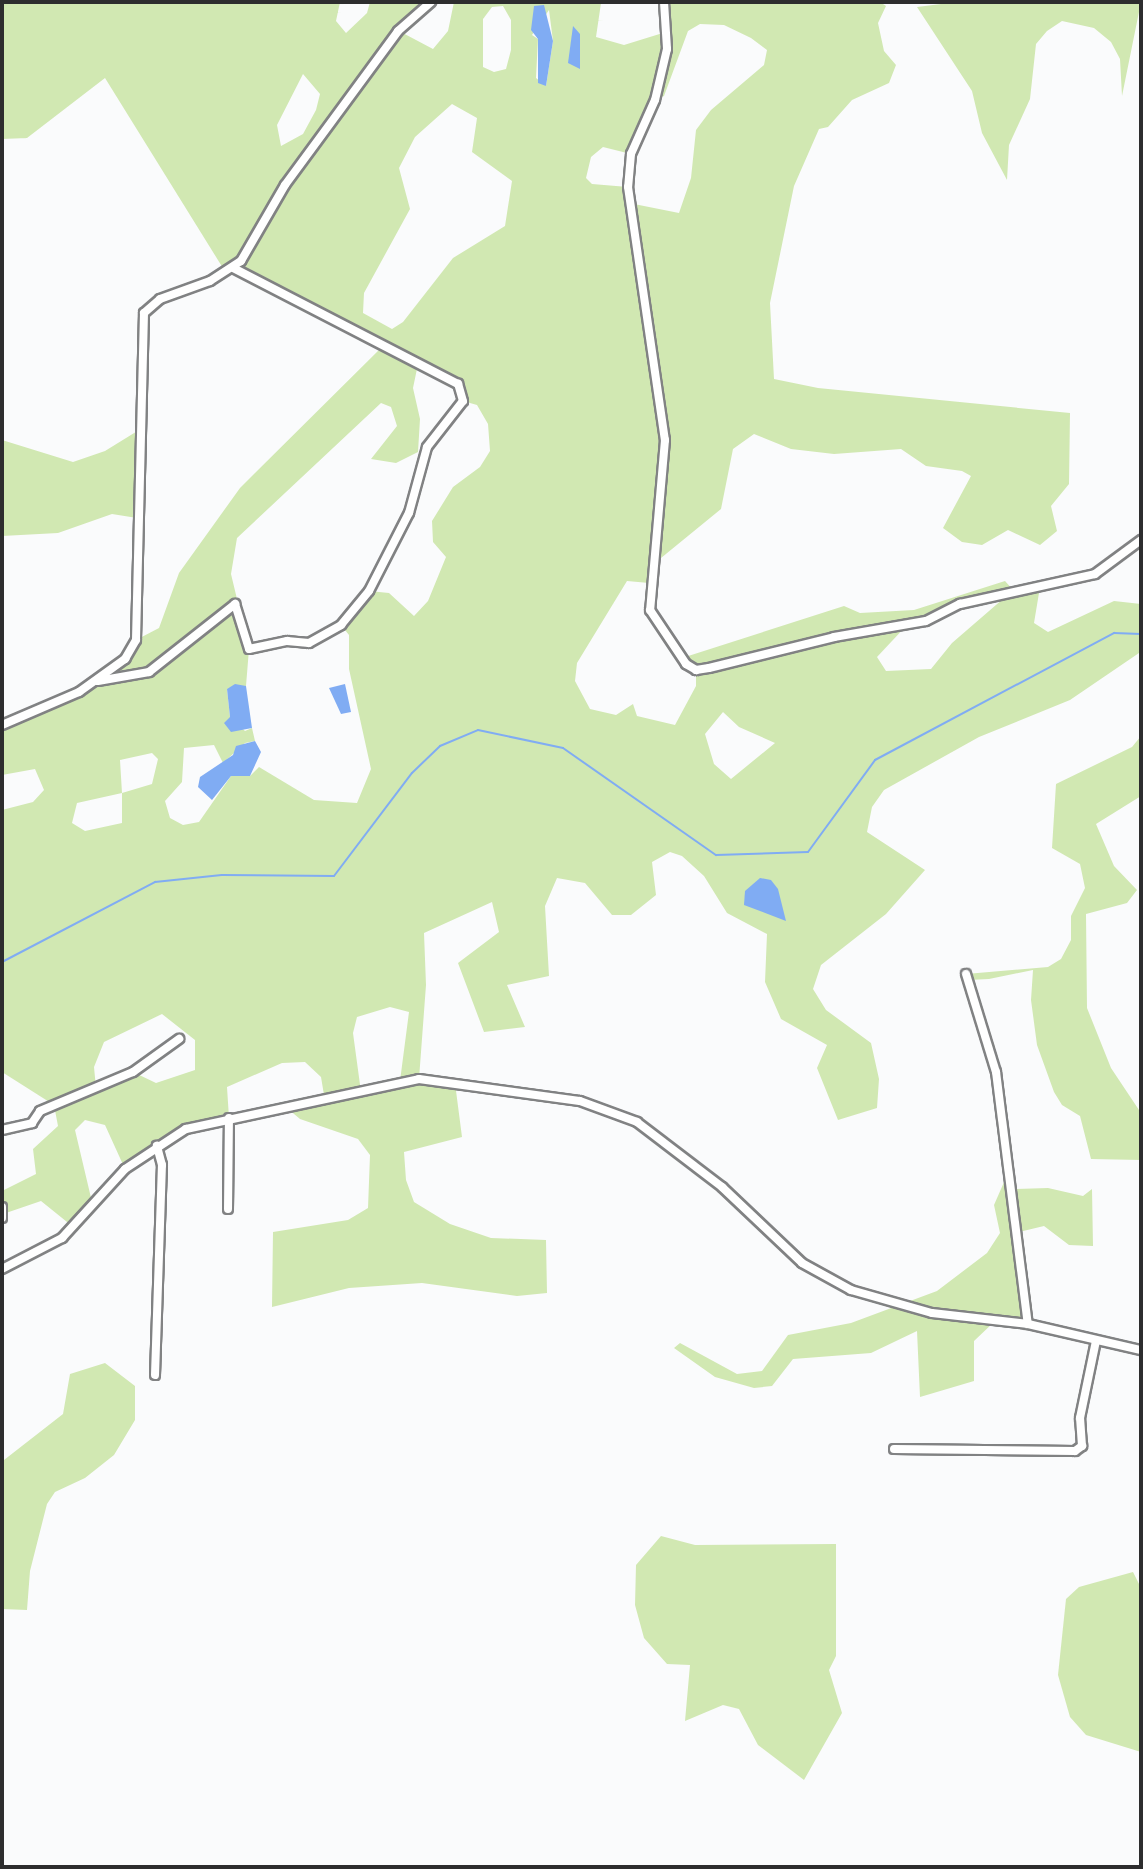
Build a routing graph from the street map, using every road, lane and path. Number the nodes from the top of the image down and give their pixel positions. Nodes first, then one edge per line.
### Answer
1 (431, 2) edge
2 (664, 2) edge
3 (233, 268) junction
4 (1141, 540) edge
5 (94, 682) junction
6 (2, 725) edge
7 (966, 974) dead end
8 (179, 1039) dead end
9 (229, 1118) junction
10 (2, 1130) edge
11 (157, 1146) junction
12 (2, 1207) edge
13 (228, 1209) dead end
14 (2, 1218) edge
15 (2, 1269) edge
16 (1028, 1324) junction
17 (1096, 1341) junction
18 (1141, 1350) edge
19 (155, 1375) dead end
20 (894, 1449) dead end

1 - 3 street
2 - 4 street
3 - 5 street
3 - 5 street
5 - 6 street
7 - 16 street
8 - 10 street
9 - 11 street
9 - 13 street
9 - 16 street
11 - 15 street
11 - 19 street
12 - 14 street
16 - 17 street
17 - 18 street
17 - 20 street

